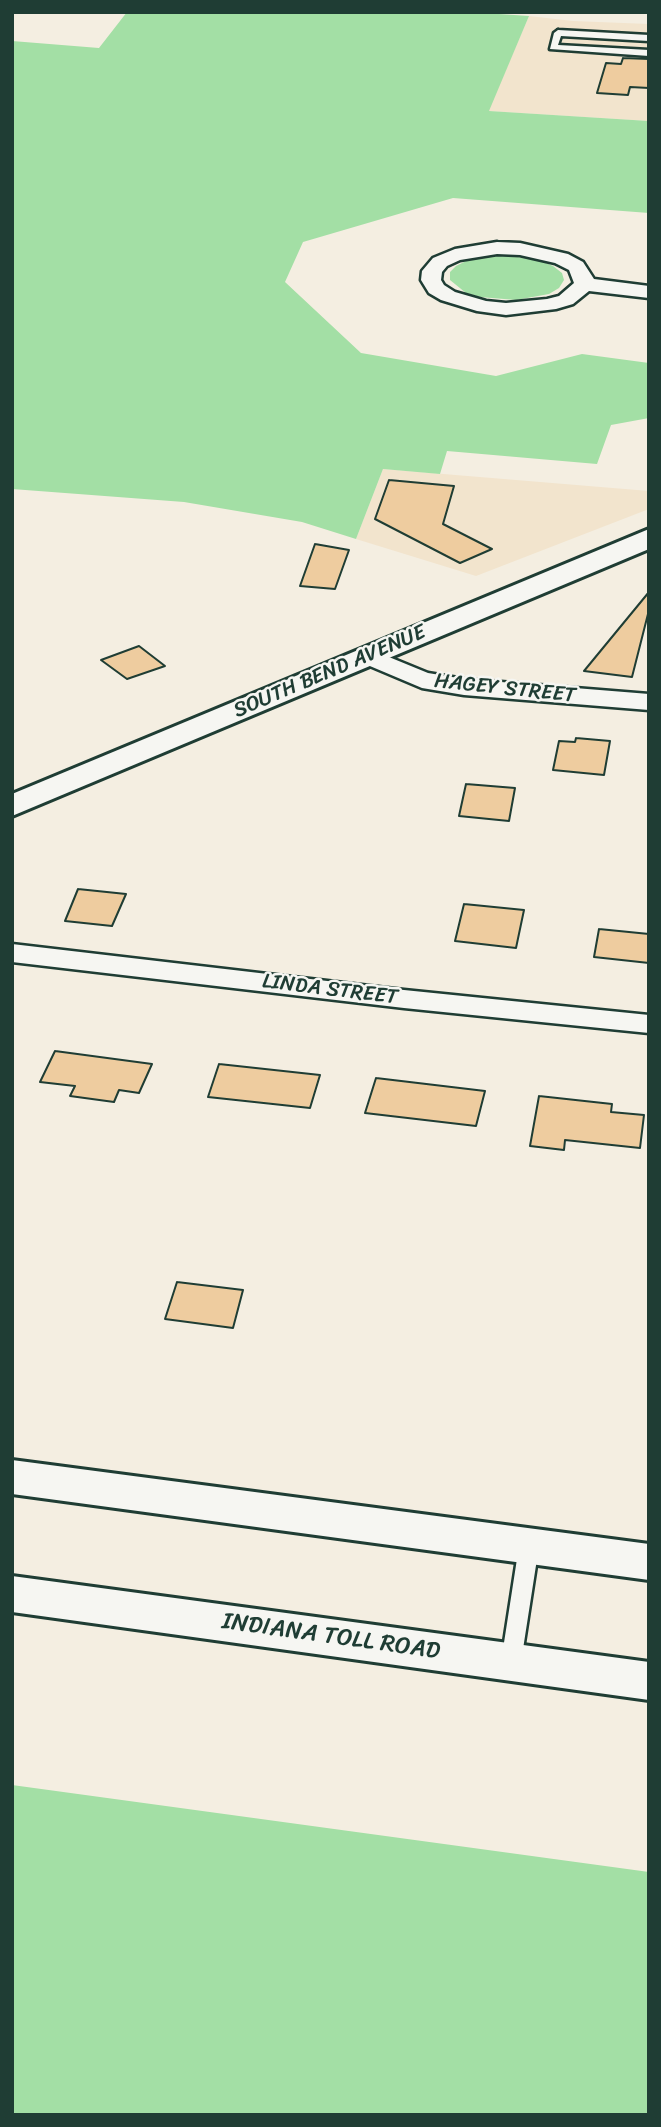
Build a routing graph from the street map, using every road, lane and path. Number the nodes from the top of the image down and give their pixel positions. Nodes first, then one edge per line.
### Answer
1 (649, 38) edge
2 (649, 52) edge
3 (584, 284) junction
4 (649, 292) edge
5 (649, 538) edge
6 (367, 656) junction
7 (649, 702) edge
8 (12, 806) edge
9 (12, 953) edge
10 (649, 1024) edge
11 (12, 1477) edge
12 (529, 1546) junction
13 (649, 1562) edge
14 (12, 1594) edge
15 (511, 1662) junction
16 (649, 1681) edge

1 - 2 lane
3 - 3 street
3 - 4 street
5 - 6 main road, SOUTH BEND AVENUE
6 - 7 street, HAGEY STREET
6 - 8 main road, SOUTH BEND AVENUE
9 - 10 street, LINDA STREET
11 - 12 main road
12 - 13 main road
12 - 15 lane
14 - 15 main road, INDIANA TOLL ROAD
15 - 16 main road, INDIANA TOLL ROAD

